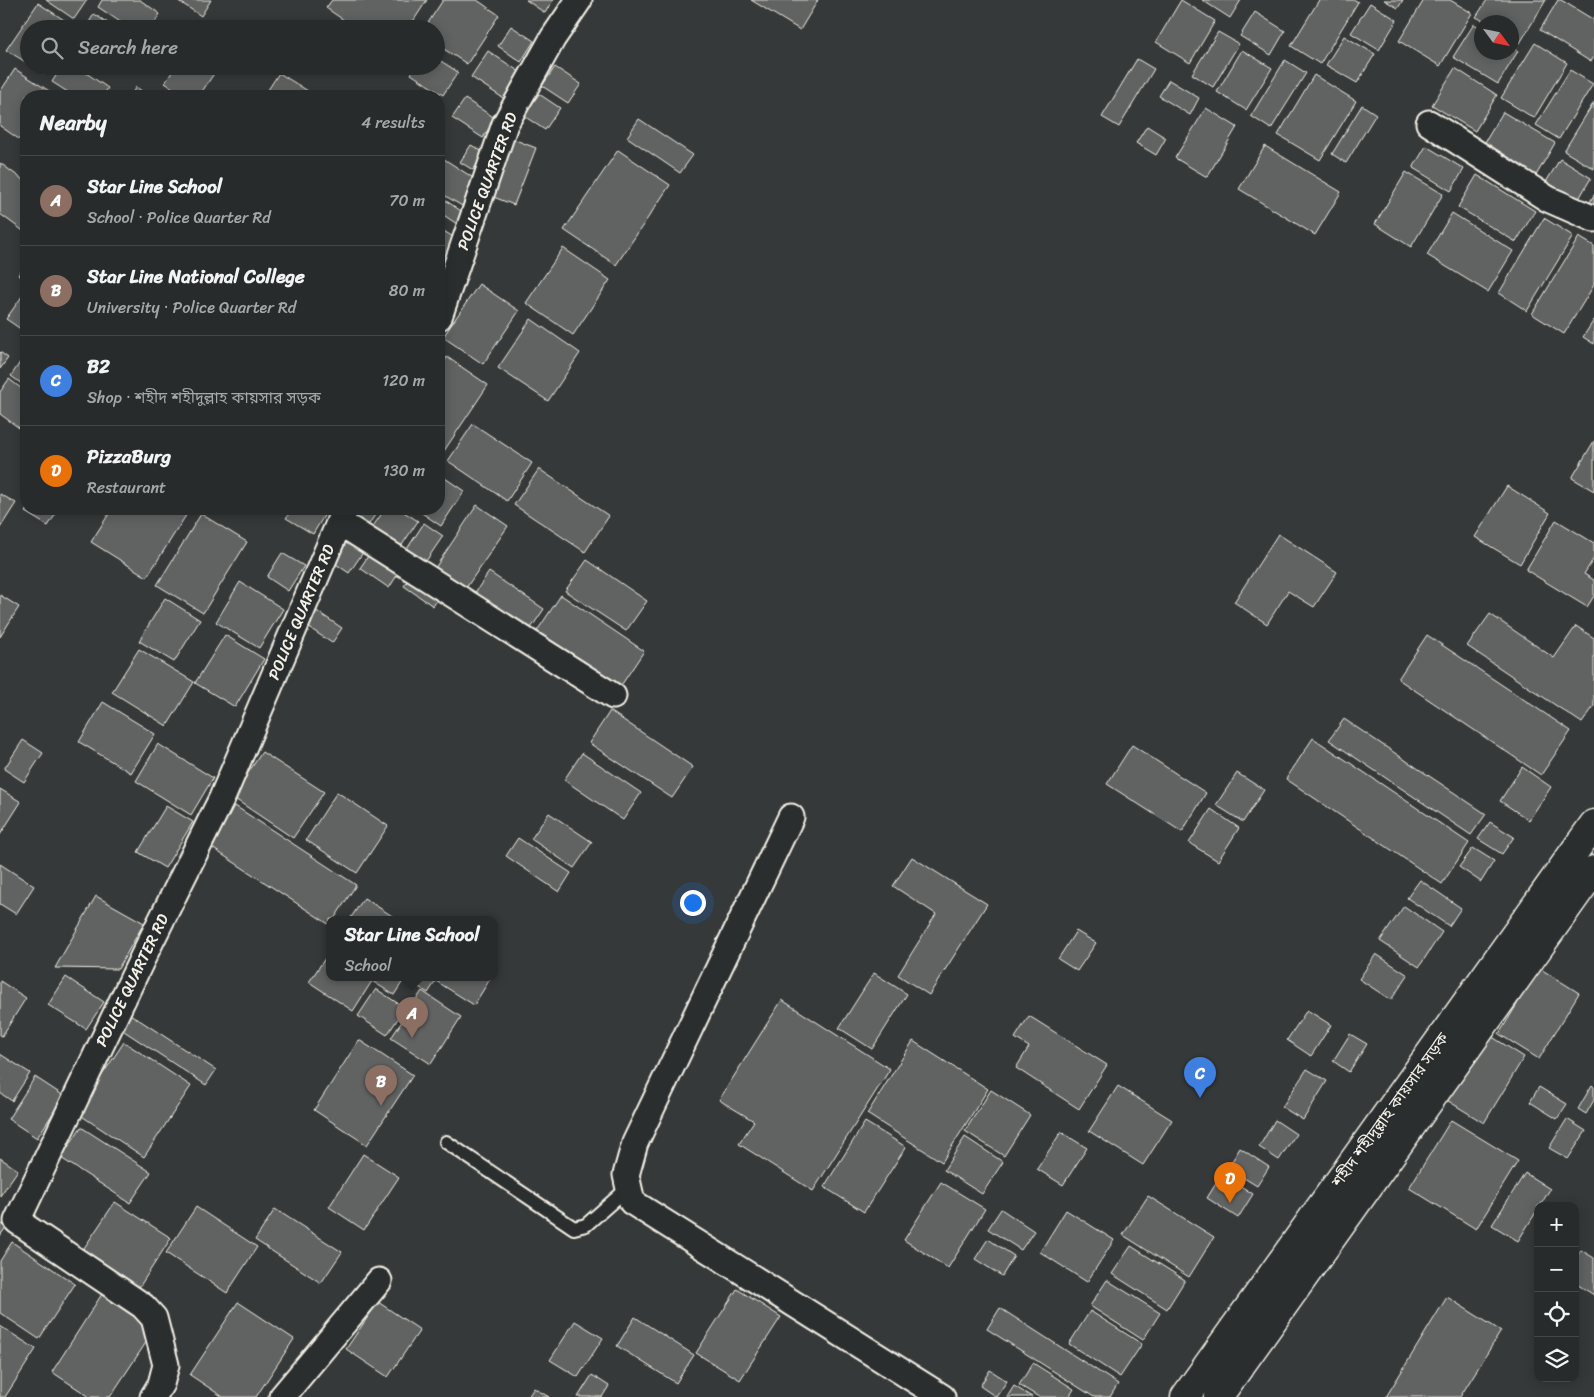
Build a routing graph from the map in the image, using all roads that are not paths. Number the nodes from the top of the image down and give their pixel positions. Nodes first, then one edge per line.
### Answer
1 (579, 0) edge
2 (1429, 123) dead end
3 (1594, 219) edge
4 (445, 299) edge
5 (342, 515) edge
6 (613, 696) dead end
7 (791, 817) dead end
8 (1594, 824) edge
9 (1594, 870) edge
10 (446, 1142) dead end
11 (628, 1187) junction
12 (379, 1281) dead end
13 (153, 1397) edge
14 (282, 1397) edge
15 (942, 1397) edge
16 (1185, 1397) edge
17 (1218, 1397) edge

1 - 4 street, POLICE QUARTER RD
2 - 3 street
5 - 6 street
5 - 13 street, POLICE QUARTER RD
7 - 11 street
8 - 16 main road, শহীদ শহীদুল্লাহ কায়সার সড়ক
9 - 17 main road, শহীদ শহীদুল্লাহ কায়সার সড়ক
10 - 11 lane
11 - 15 street
12 - 14 street

